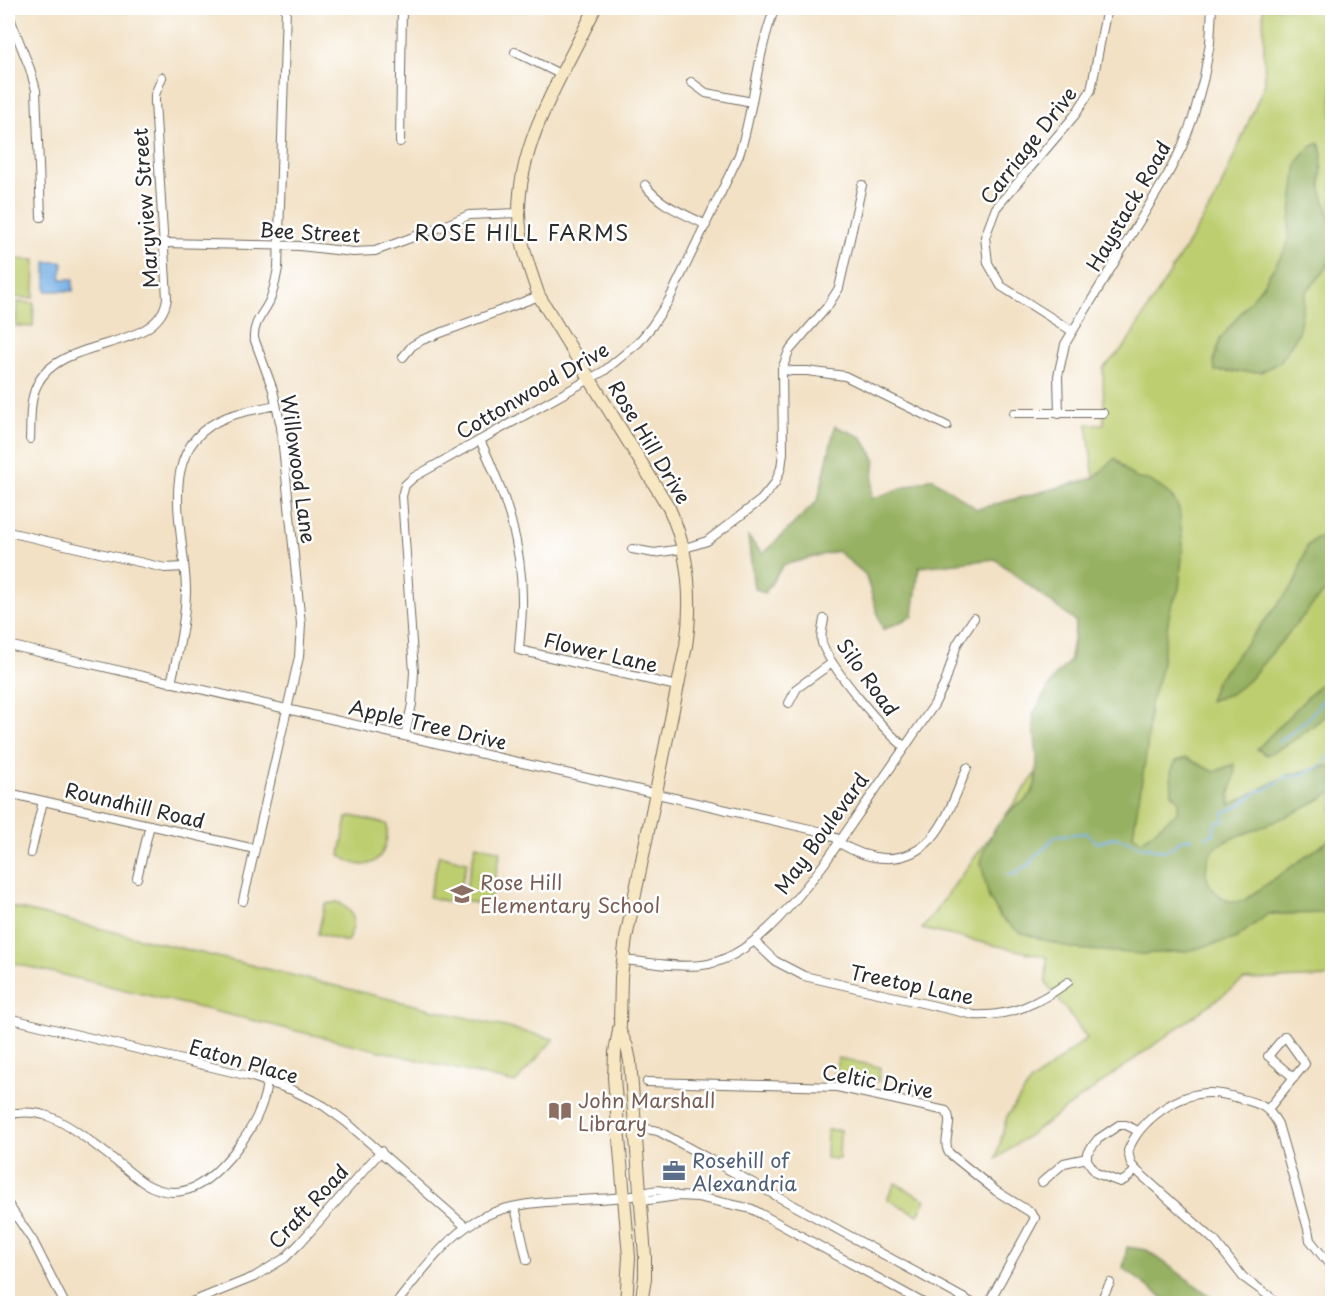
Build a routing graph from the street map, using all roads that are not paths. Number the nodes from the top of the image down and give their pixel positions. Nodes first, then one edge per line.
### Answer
1 (286, 8) edge
2 (402, 8) edge
3 (595, 8) edge
4 (775, 8) edge
5 (817, 8) edge
6 (834, 8) edge
7 (1107, 8) edge
8 (1212, 8) edge
9 (8, 13) edge
10 (515, 52) dead end
11 (562, 75) junction
12 (162, 77) dead end
13 (691, 82) dead end
14 (752, 102) junction
15 (400, 142) dead end
16 (862, 184) dead end
17 (645, 185) dead end
18 (519, 213) junction
19 (41, 217) dead end
20 (706, 225) junction
21 (164, 243) junction
22 (280, 246) junction
23 (539, 296) junction
24 (1072, 332) junction
25 (403, 357) dead end
26 (782, 369) junction
27 (590, 379) junction
28 (276, 405) junction
29 (1014, 413) dead end
30 (1104, 413) dead end
31 (1059, 414) junction
32 (947, 426) dead end
33 (30, 439) dead end
34 (480, 440) junction
35 (8, 532) edge
36 (632, 549) dead end
37 (682, 549) junction
38 (184, 567) junction
39 (974, 618) dead end
40 (824, 619) dead end
41 (8, 645) edge
42 (831, 663) junction
43 (171, 682) junction
44 (676, 686) junction
45 (789, 703) dead end
46 (287, 709) junction
47 (405, 736) junction
48 (904, 746) junction
49 (967, 768) dead end
50 (8, 793) edge
51 (656, 793) junction
52 (43, 801) junction
53 (150, 825) junction
54 (839, 841) junction
55 (255, 849) junction
56 (31, 853) dead end
57 (137, 878) dead end
58 (243, 901) dead end
59 (754, 942) junction
60 (623, 960) junction
61 (1068, 982) dead end
62 (8, 1018) edge
63 (619, 1028) junction
64 (1294, 1078) junction
65 (267, 1082) junction
66 (647, 1082) dead end
67 (1268, 1109) junction
68 (8, 1114) edge
69 (635, 1127) junction
70 (1138, 1131) junction
71 (381, 1151) junction
72 (1087, 1158) junction
73 (1136, 1170) junction
74 (1042, 1182) dead end
75 (632, 1196) junction
76 (8, 1204) edge
77 (515, 1207) junction
78 (465, 1227) junction
79 (527, 1260) dead end
80 (1332, 1268) edge
81 (1110, 1283) dead end
82 (989, 1303) edge
83 (65, 1304) edge
84 (187, 1304) edge
85 (396, 1304) edge
86 (626, 1304) edge
87 (640, 1304) edge
88 (925, 1304) edge
89 (974, 1304) edge
90 (1099, 1304) edge
91 (1280, 1304) edge

1 - 22 street, Willowood Lane
2 - 15 street
3 - 11 street, Rose Hill Drive
4 - 14 street, Cottonwood Drive
5 - 6 street
7 - 24 street, Carriage Drive
8 - 24 street, Haystack Road
9 - 19 street
10 - 11 street
11 - 18 street, Rose Hill Drive
12 - 21 street, Maryview Street
13 - 14 street
14 - 20 street, Cottonwood Drive
16 - 26 street
17 - 20 street
18 - 22 street, Bee Street
18 - 23 street, Rose Hill Drive
20 - 27 street, Cottonwood Drive
21 - 22 street, Bee Street
21 - 33 street, Maryview Street
22 - 28 street, Willowood Lane
23 - 25 street
23 - 27 street, Rose Hill Drive
24 - 31 street, Haystack Road
26 - 32 street
26 - 37 street
27 - 34 street, Cottonwood Drive
27 - 37 street, Rose Hill Drive
28 - 38 street
28 - 46 street, Willowood Lane
29 - 31 street
30 - 31 street
34 - 44 street, Flower Lane
34 - 47 street, Cottonwood Drive
35 - 38 street
36 - 37 street
37 - 44 street, Rose Hill Drive
38 - 43 street
39 - 48 street, May Boulevard
40 - 42 street, Silo Road
41 - 43 street, Apple Tree Drive
42 - 45 street
42 - 48 street, Silo Road
43 - 46 street, Apple Tree Drive
44 - 51 street, Rose Hill Drive
46 - 47 street, Apple Tree Drive
46 - 55 street, Willowood Lane
47 - 51 street, Apple Tree Drive
48 - 54 street, May Boulevard
49 - 54 street, Apple Tree Drive
50 - 52 street, Roundhill Road
51 - 54 street, Apple Tree Drive
51 - 60 street, Rose Hill Drive
52 - 53 street, Roundhill Road
52 - 56 street
53 - 55 street, Roundhill Road
53 - 57 street
54 - 59 street, May Boulevard
55 - 58 street, Willowood Lane
59 - 60 street, May Boulevard
59 - 61 street, Treetop Lane
60 - 63 street, Rose Hill Drive
62 - 65 street, Eaton Place
63 - 69 street, Rose Hill Drive
63 - 75 street, Rose Hill Drive
64 - 64 street
64 - 67 street
65 - 68 street
65 - 71 street, Eaton Place
66 - 82 street, Celtic Drive
67 - 70 street
67 - 80 street
69 - 75 street, Rose Hill Drive
69 - 89 street
70 - 72 street
70 - 73 street
71 - 78 street, Eaton Place
71 - 84 street, Craft Road
72 - 73 street
72 - 74 street
73 - 91 street
75 - 77 street
75 - 86 street, Rose Hill Drive
75 - 87 street, Rose Hill Drive
75 - 88 street
76 - 83 street
77 - 78 street
77 - 79 street
78 - 85 street
81 - 90 street

